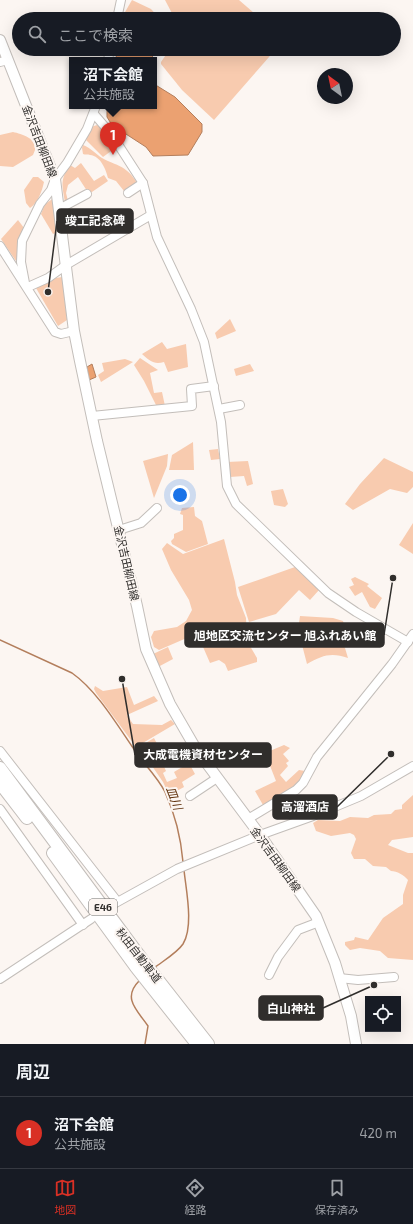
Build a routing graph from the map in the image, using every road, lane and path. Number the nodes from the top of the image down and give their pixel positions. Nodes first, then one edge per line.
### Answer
1 (121, 0) edge
2 (118, 12) edge
3 (0, 40) edge
4 (4, 61) edge
5 (95, 109) edge
6 (94, 114) junction
7 (55, 179) junction
8 (144, 183) junction
9 (128, 193) dead end
10 (87, 194) dead end
11 (59, 209) junction
12 (151, 215) junction
13 (0, 246) edge
14 (66, 265) junction
15 (26, 285) junction
16 (74, 330) junction
17 (214, 386) junction
18 (240, 405) dead end
19 (219, 409) junction
20 (92, 416) junction
21 (156, 508) dead end
22 (119, 530) junction
23 (413, 634) edge
24 (408, 642) junction
25 (0, 751) edge
26 (413, 766) edge
27 (0, 768) edge
28 (217, 778) junction
29 (0, 783) edge
30 (190, 796) dead end
31 (0, 809) edge
32 (248, 819) junction
33 (260, 835) junction
34 (91, 920) dead end
35 (319, 922) junction
36 (83, 925) junction
37 (269, 975) dead end
38 (394, 977) dead end
39 (339, 978) junction
40 (0, 979) edge
41 (197, 1044) edge
42 (208, 1044) edge
43 (356, 1044) edge

1 - 2 street
3 - 4 main road, 金沢吉田柳田線
4 - 7 main road, 金沢吉田柳田線
5 - 6 street
6 - 7 street
6 - 8 street
7 - 11 main road, 金沢吉田柳田線
7 - 15 street
8 - 9 street
8 - 12 street
10 - 11 street
11 - 14 main road, 金沢吉田柳田線
12 - 14 street
12 - 17 street
13 - 15 street
14 - 15 street
14 - 16 main road, 金沢吉田柳田線
15 - 16 street
16 - 20 main road, 金沢吉田柳田線
17 - 19 street
17 - 20 street
18 - 19 street
19 - 24 street
20 - 22 main road, 金沢吉田柳田線
21 - 22 street
22 - 28 main road, 金沢吉田柳田線
23 - 24 street
24 - 32 street
25 - 33 street
26 - 33 street
27 - 42 highway, 秋田自動車道 / E46
28 - 30 street
28 - 32 main road, 金沢吉田柳田線
29 - 41 highway, 秋田自動車道 / E46
31 - 36 street
32 - 33 main road, 金沢吉田柳田線
33 - 35 main road, 金沢吉田柳田線
34 - 36 street
35 - 37 street
35 - 39 main road, 金沢吉田柳田線
36 - 40 street
38 - 39 street
39 - 43 main road, 金沢吉田柳田線

